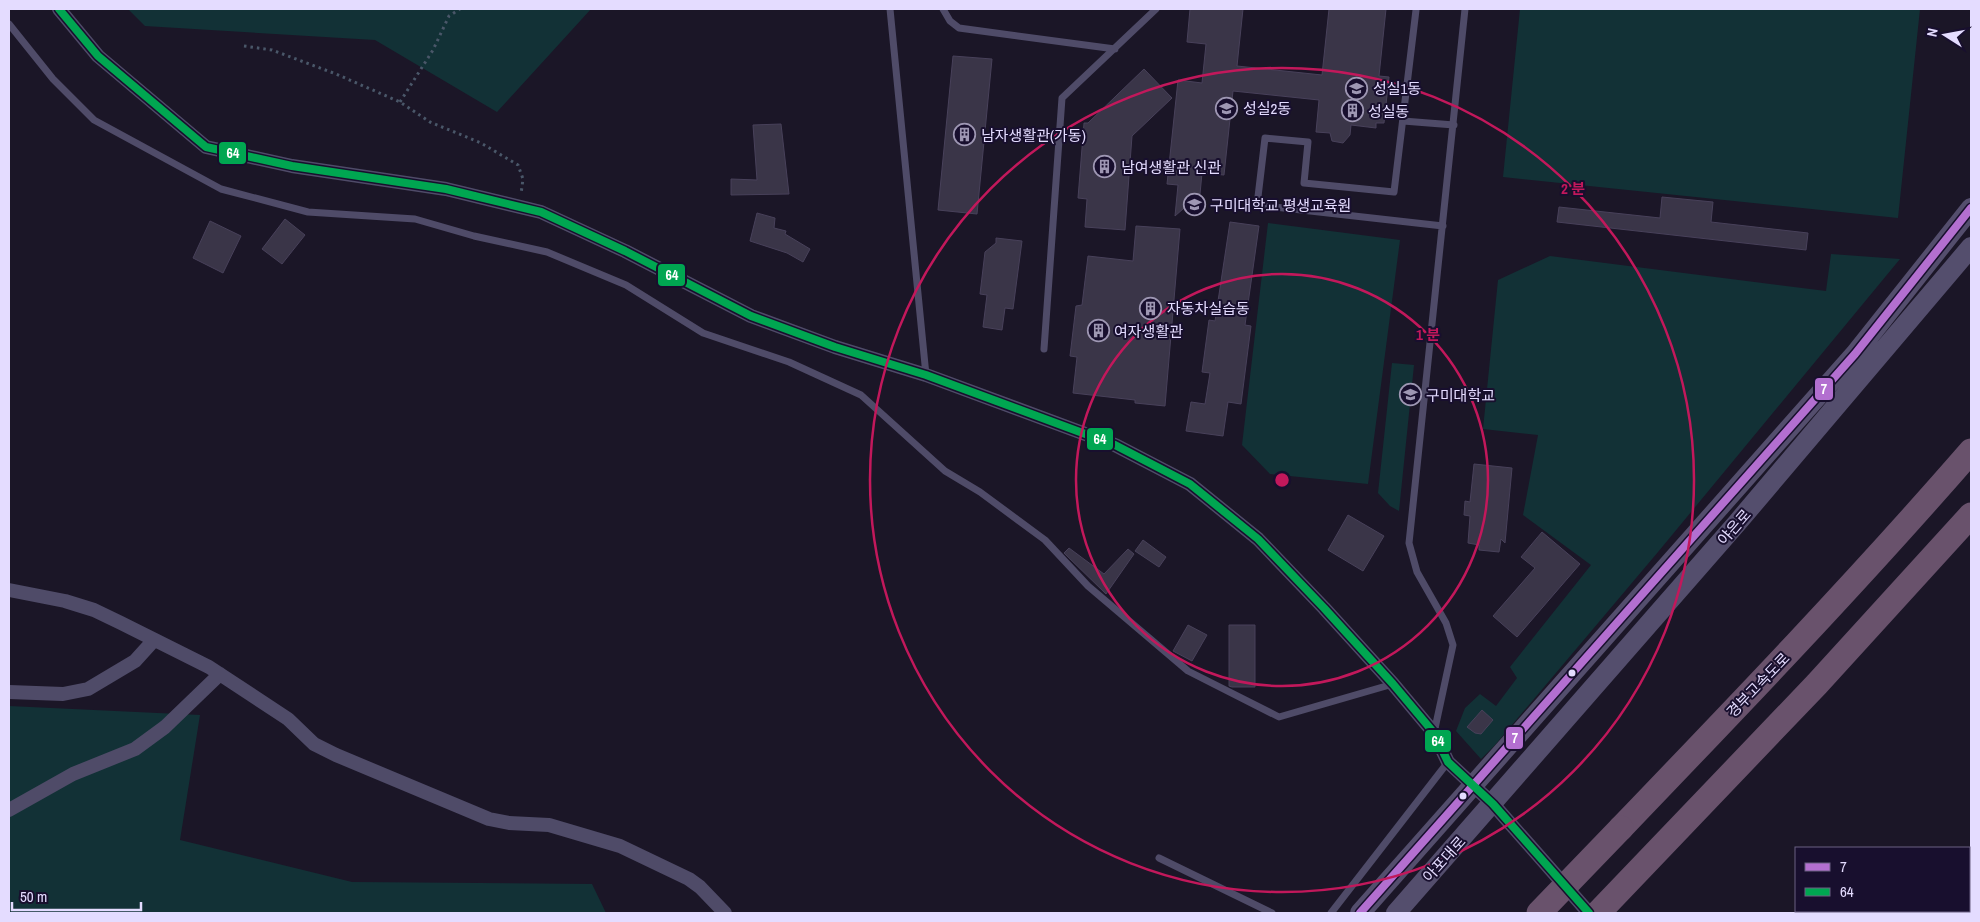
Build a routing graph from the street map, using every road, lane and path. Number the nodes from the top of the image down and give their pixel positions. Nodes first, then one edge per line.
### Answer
1 (60, 9) edge
2 (460, 9) edge
3 (890, 9) edge
4 (943, 9) edge
5 (1156, 9) edge
6 (1465, 9) edge
7 (1416, 10) edge
8 (9, 24) edge
9 (244, 46) dead end
10 (1115, 49) junction
11 (400, 102) junction
12 (1403, 121) junction
13 (1454, 124) junction
14 (518, 207) junction
15 (1971, 208) edge
16 (1443, 226) junction
17 (1971, 247) edge
18 (1044, 349) dead end
19 (926, 375) junction
20 (1971, 451) edge
21 (1971, 515) edge
22 (9, 590) edge
23 (154, 640) junction
24 (220, 674) junction
25 (1393, 684) junction
26 (9, 692) edge
27 (1434, 733) junction
28 (1448, 762) junction
29 (1474, 786) junction
30 (1493, 804) junction
31 (9, 810) edge
32 (1159, 858) dead end
33 (725, 913) edge
34 (1272, 913) edge
35 (1331, 913) edge
36 (1360, 913) edge
37 (1396, 913) edge
38 (1539, 913) edge
39 (1589, 913) edge
40 (1598, 913) edge

1 - 14 street
2 - 11 path
3 - 19 lane
4 - 10 lane
5 - 10 lane
6 - 13 lane
7 - 12 lane
8 - 25 lane
9 - 11 path
10 - 18 lane
11 - 14 path
12 - 13 lane
12 - 16 lane
13 - 16 lane
14 - 19 street
15 - 29 main road, 야은로
16 - 27 lane
17 - 30 main road, 야은로
19 - 25 street
20 - 38 highway, 경부고속도로, bridge
21 - 40 highway
22 - 23 street
23 - 24 street
23 - 26 street
24 - 31 street
24 - 33 street
25 - 27 street
27 - 28 street
28 - 29 street
28 - 35 lane
29 - 30 street
29 - 36 main road, 아포대로
30 - 37 main road, 아포대로
30 - 39 street
32 - 34 lane

